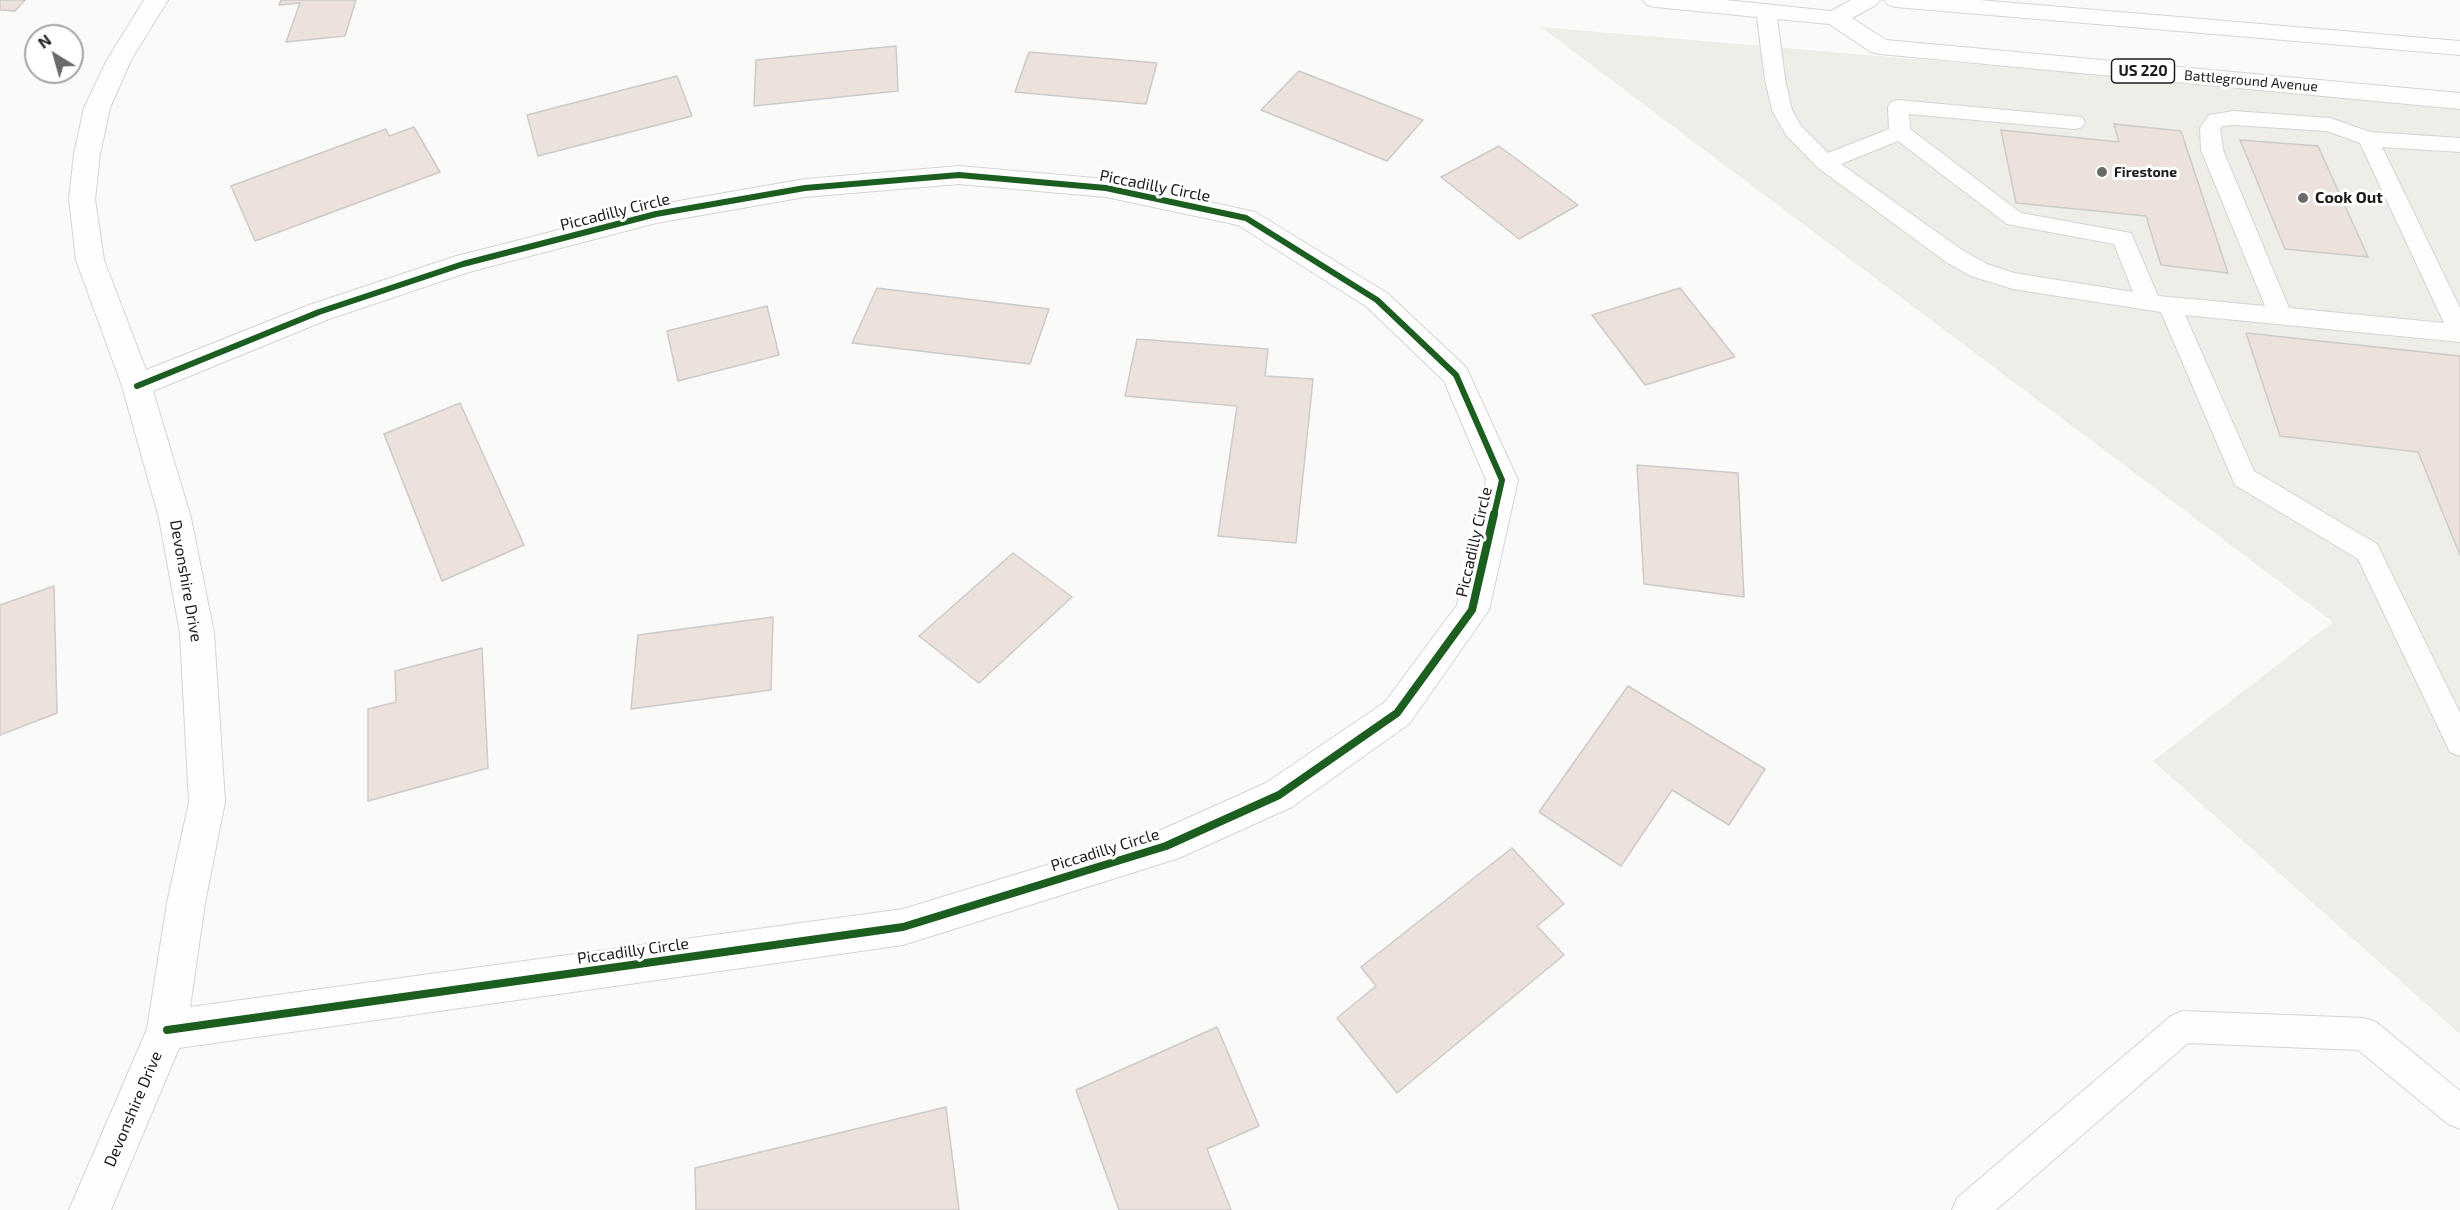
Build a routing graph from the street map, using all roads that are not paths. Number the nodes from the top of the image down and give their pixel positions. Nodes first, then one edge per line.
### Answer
1 (156, 0) edge
2 (1655, 0) edge
3 (1868, 0) edge
4 (1896, 0) edge
5 (1766, 10) junction
6 (1835, 18) junction
7 (2460, 48) edge
8 (2460, 100) edge
9 (2076, 122) dead end
10 (1900, 132) junction
11 (2368, 139) junction
12 (2460, 145) edge
13 (1825, 162) junction
14 (2159, 304) junction
15 (2281, 316) junction
16 (2460, 333) edge
17 (137, 386) junction
18 (2460, 743) edge
19 (167, 1030) junction
20 (2460, 1112) edge
21 (90, 1210) edge
22 (1969, 1210) edge

1 - 17 street, Devonshire Drive
2 - 5 street, Battleground Avenue / US 220
3 - 6 street
4 - 7 street
5 - 6 street, Battleground Avenue / US 220
5 - 13 lane
6 - 8 street, Battleground Avenue / US 220
9 - 10 lane
10 - 13 lane
10 - 14 lane
11 - 12 lane
11 - 15 lane
11 - 16 lane
13 - 14 lane
14 - 15 lane
14 - 18 lane
15 - 16 lane
17 - 19 street, Devonshire Drive
17 - 19 street, Piccadilly Circle
19 - 21 street, Devonshire Drive
20 - 22 lane

